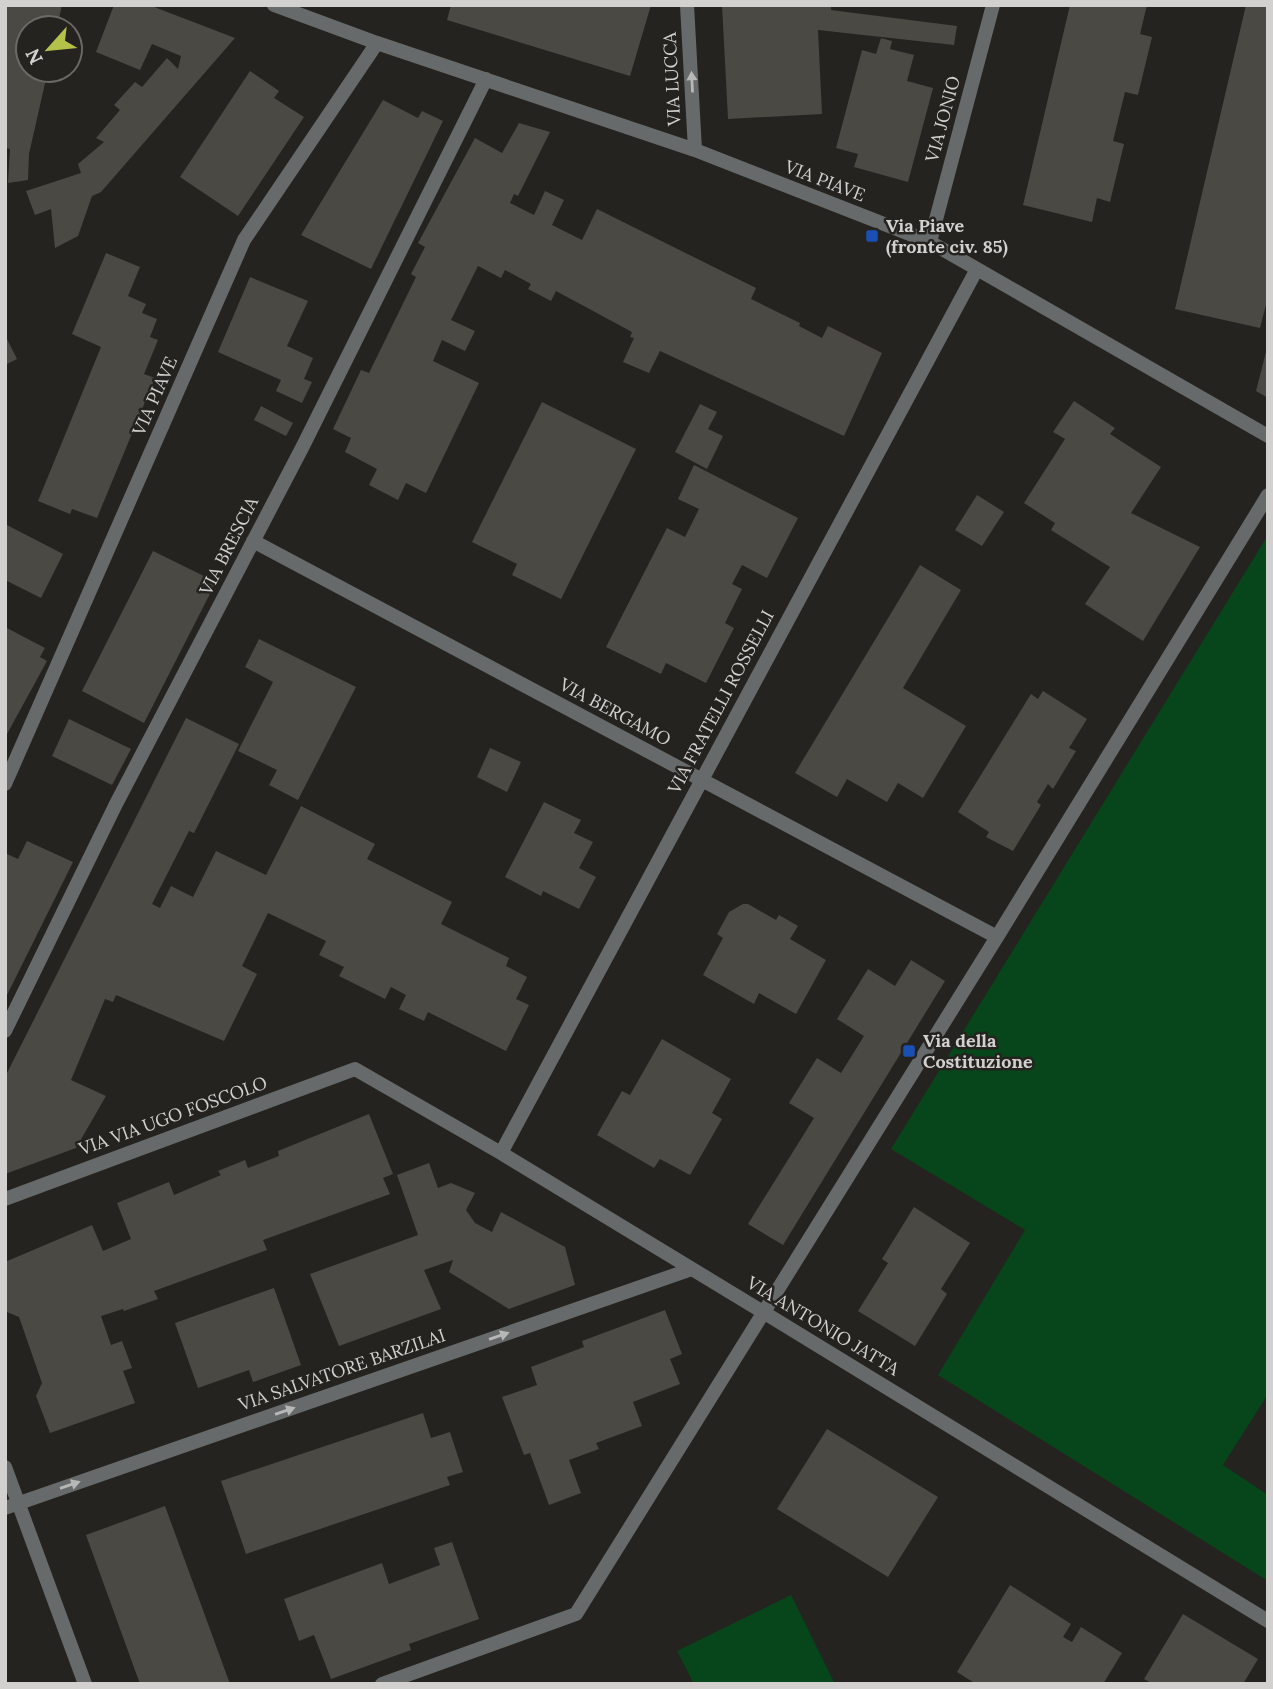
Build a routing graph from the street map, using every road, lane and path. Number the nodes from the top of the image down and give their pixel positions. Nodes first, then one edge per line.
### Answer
1 (274, 5) edge
2 (687, 5) edge
3 (993, 5) edge
4 (377, 43) junction
5 (486, 79) junction
6 (695, 150) junction
7 (930, 242) junction
8 (977, 269) junction
9 (1268, 436) edge
10 (1268, 495) edge
11 (253, 541) junction
12 (701, 780) junction
13 (5, 784) edge
14 (997, 937) junction
15 (5, 1031) edge
16 (355, 1069) joint
17 (501, 1153) junction
18 (5, 1199) edge
19 (692, 1269) junction
20 (763, 1312) junction
21 (5, 1466) edge
22 (12, 1506) edge
23 (1268, 1621) edge
24 (386, 1683) edge
25 (85, 1684) edge

1 - 4 street, VIA PIAVE
6 -> 2 street, VIA LUCCA
3 - 7 street, VIA JONIO
4 - 5 street, VIA PIAVE
4 - 13 street, VIA PIAVE
5 - 6 street, VIA PIAVE
5 - 11 street, VIA BRESCIA
6 - 7 street, VIA PIAVE
7 - 8 street, VIA PIAVE
8 - 9 street, VIA PIAVE
8 - 12 street, VIA FRATELLI ROSSELLI
10 - 14 street
11 - 12 street, VIA BERGAMO
11 - 15 street, VIA BRESCIA
12 - 14 street, VIA BERGAMO
12 - 17 street, VIA FRATELLI ROSSELLI
14 - 20 street
16 - 17 street, VIA ANTONIO JATTA
16 - 18 street, VIA VIA UGO FOSCOLO
17 - 19 street, VIA ANTONIO JATTA
19 - 20 street, VIA ANTONIO JATTA
22 -> 19 street, VIA SALVATORE BARZILAI
20 - 23 street, VIA ANTONIO JATTA
20 - 24 street
21 - 22 street
22 - 25 street

